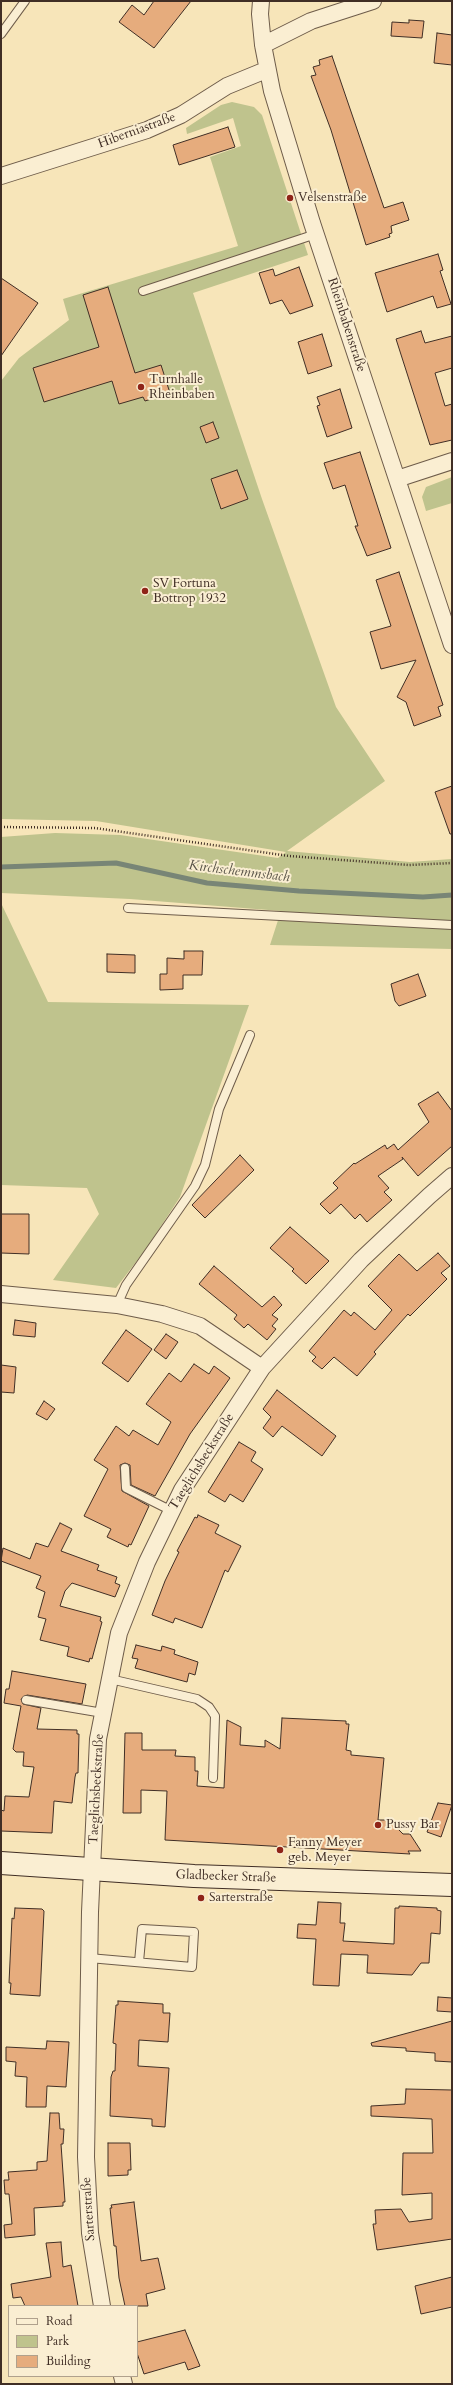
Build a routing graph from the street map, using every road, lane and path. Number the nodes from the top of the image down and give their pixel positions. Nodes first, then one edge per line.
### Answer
1 (25, 1) edge
2 (261, 1) edge
3 (372, 1) edge
4 (1, 34) edge
5 (263, 45) junction
6 (266, 70) junction
7 (1, 176) edge
8 (316, 234) junction
9 (143, 292) dead end
10 (452, 461) edge
11 (397, 479) junction
12 (452, 645) edge
13 (1, 827) edge
14 (452, 863) edge
15 (128, 908) dead end
16 (452, 926) edge
17 (250, 1035) dead end
18 (452, 1176) edge
19 (1, 1294) edge
20 (117, 1305) junction
21 (262, 1368) junction
22 (125, 1468) dead end
23 (172, 1511) junction
24 (110, 1679) junction
25 (26, 1700) dead end
26 (103, 1713) junction
27 (213, 1778) dead end
28 (1, 1863) edge
29 (92, 1870) junction
30 (452, 1885) edge
31 (89, 1958) junction
32 (139, 1962) junction
33 (102, 2305) edge

1 - 4 lane
2 - 5 street, Rheinbabenstraße
3 - 5 street
5 - 6 street, Rheinbabenstraße
6 - 7 street, Hiberniastraße
6 - 8 street, Rheinbabenstraße
8 - 9 lane
8 - 11 street, Rheinbabenstraße
10 - 11 street
11 - 12 street, Rheinbabenstraße
13 - 14 path
15 - 16 lane
17 - 20 lane
18 - 21 street, Taeglichsbeckstraße
19 - 20 street
20 - 21 street
21 - 23 street, Taeglichsbeckstraße
22 - 23 lane
23 - 24 street, Taeglichsbeckstraße
24 - 26 street, Taeglichsbeckstraße
24 - 27 lane
25 - 26 lane
26 - 29 street, Taeglichsbeckstraße
28 - 29 main road, Gladbecker Straße
29 - 30 main road, Gladbecker Straße
29 - 31 street, Sarterstraße
31 - 32 lane
31 - 33 street, Sarterstraße
32 - 32 lane

